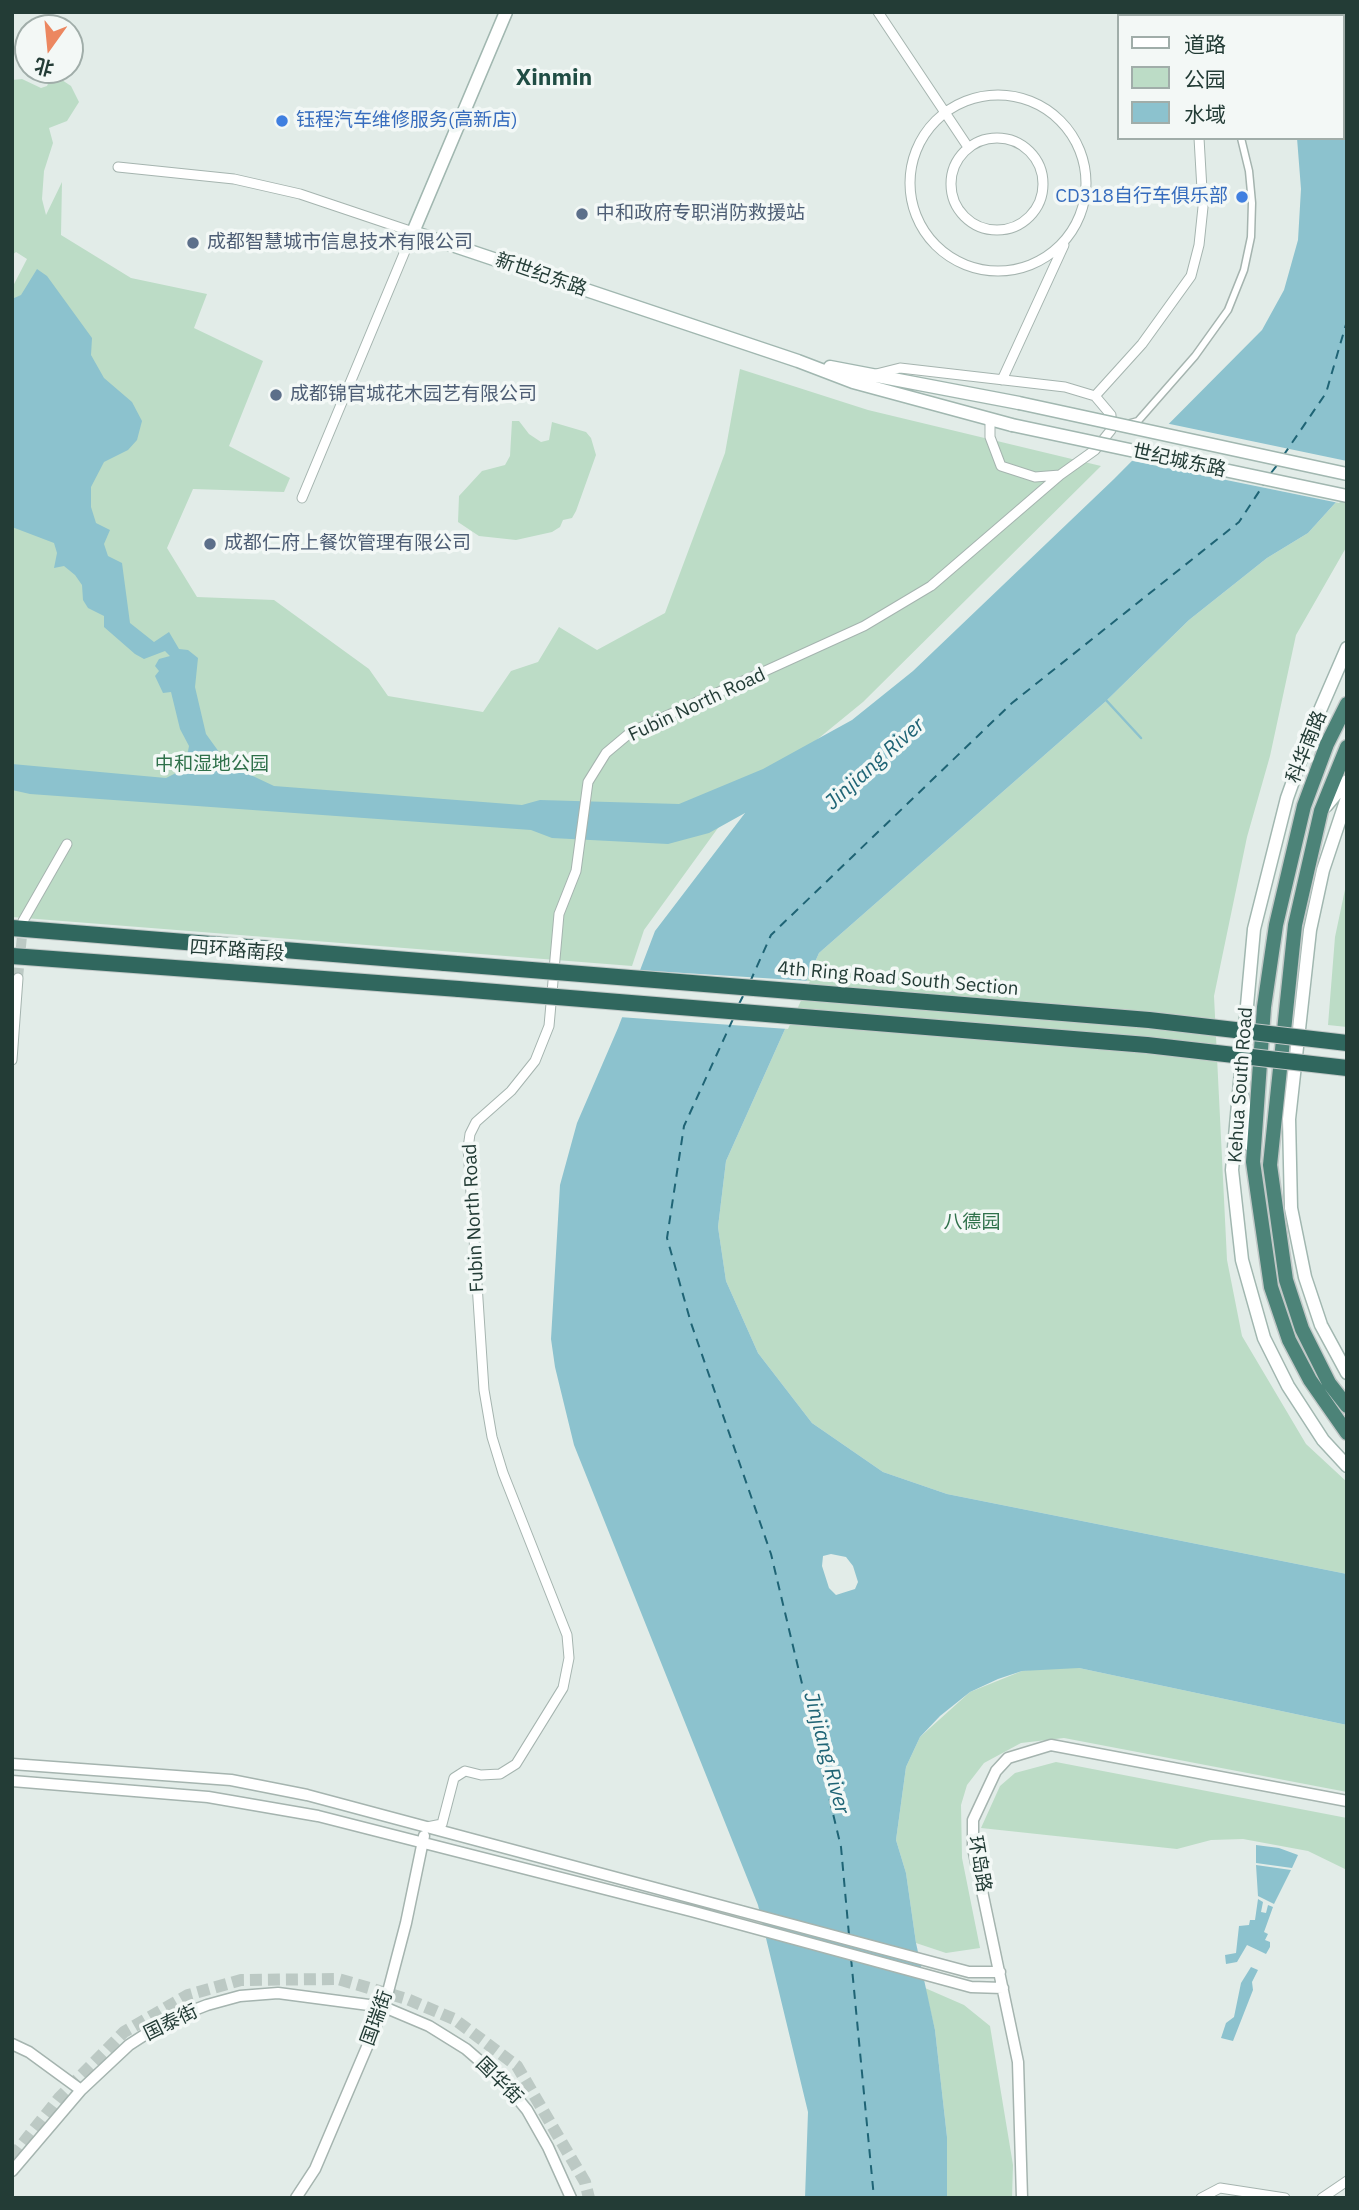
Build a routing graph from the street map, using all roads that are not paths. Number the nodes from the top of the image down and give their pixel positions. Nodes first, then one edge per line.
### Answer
1 (506, 12) edge
2 (878, 12) edge
3 (945, 113) junction
4 (1199, 140) edge
5 (1241, 140) edge
6 (968, 147) junction
7 (118, 167) dead end
8 (413, 232) junction
9 (1066, 240) junction
10 (798, 361) junction
11 (871, 375) junction
12 (1002, 380) junction
13 (1095, 396) junction
14 (1019, 403) joint
15 (990, 419) junction
16 (1012, 425) joint
17 (1111, 430) junction
18 (1347, 474) edge
19 (1060, 475) junction
20 (1347, 496) edge
21 (303, 498) dead end
22 (1347, 648) edge
23 (1347, 704) edge
24 (1347, 747) edge
25 (1347, 781) edge
26 (1347, 798) edge
27 (1321, 811) junction
28 (68, 844) dead end
29 (18, 924) edge
30 (12, 956) edge
31 (445, 963) joint
32 (18, 978) dead end
33 (1347, 1043) edge
34 (12, 1060) edge
35 (1347, 1068) edge
36 (1240, 1080) junction
37 (1253, 1162) junction
38 (1347, 1373) edge
39 (1347, 1406) edge
40 (1347, 1433) edge
41 (1347, 1466) edge
42 (12, 1764) edge
43 (12, 1781) edge
44 (1347, 1801) edge
45 (426, 1827) junction
46 (423, 1842) junction
47 (1000, 1972) junction
48 (1003, 1988) junction
49 (384, 2007) junction
50 (12, 2043) edge
51 (81, 2090) junction
52 (12, 2171) edge
53 (1347, 2181) edge
54 (296, 2198) edge
55 (571, 2198) edge
56 (1022, 2198) edge
57 (1201, 2198) edge
58 (1285, 2198) edge
59 (1322, 2198) edge

1 - 8 main road
2 - 3 street
3 - 6 street
3 - 9 street
3 - 9 street
4 - 13 street
5 - 17 street, Fubin North Road
6 - 6 street
7 - 8 street, 新世纪东路
8 - 10 main road, 新世纪东路
8 - 21 street
9 - 12 street
10 - 11 main road, 新世纪东路
10 - 15 main road, 新世纪东路
11 - 12 street, 新世纪东路
11 - 14 main road, 新世纪东路
12 - 13 street, 新世纪东路
13 - 17 street
14 - 18 main road, 世纪城东路, bridge
15 - 16 main road, 新世纪东路
15 - 19 street
16 - 20 main road, 世纪城东路, bridge
17 - 19 street, Fubin North Road
19 - 45 street, Fubin North Road
22 - 36 main road
23 - 37 highway, 科华南路
24 - 27 highway, 科华南路
25 - 27 main road
26 - 38 main road
27 - 39 highway, Kehua South Road
28 - 29 street
29 - 31 highway, 四环路南段
30 - 35 highway, 四环路南段, bridge
31 - 33 highway, 4th Ring Road South Section, bridge
32 - 34 street
36 - 37 main road
36 - 41 main road
37 - 40 highway, Kehua South Road
42 - 45 street
43 - 46 street
44 - 47 street, 环岛路
45 - 46 street, 国瑞街
45 - 47 street
46 - 48 street
46 - 49 street, 国瑞街
47 - 48 street, 环岛路
48 - 56 street, 环岛路
49 - 51 street, 国泰街
49 - 54 street, 国瑞街
49 - 55 street, 国华街
50 - 51 street
51 - 52 street, 国泰街
53 - 59 street
57 - 58 street

